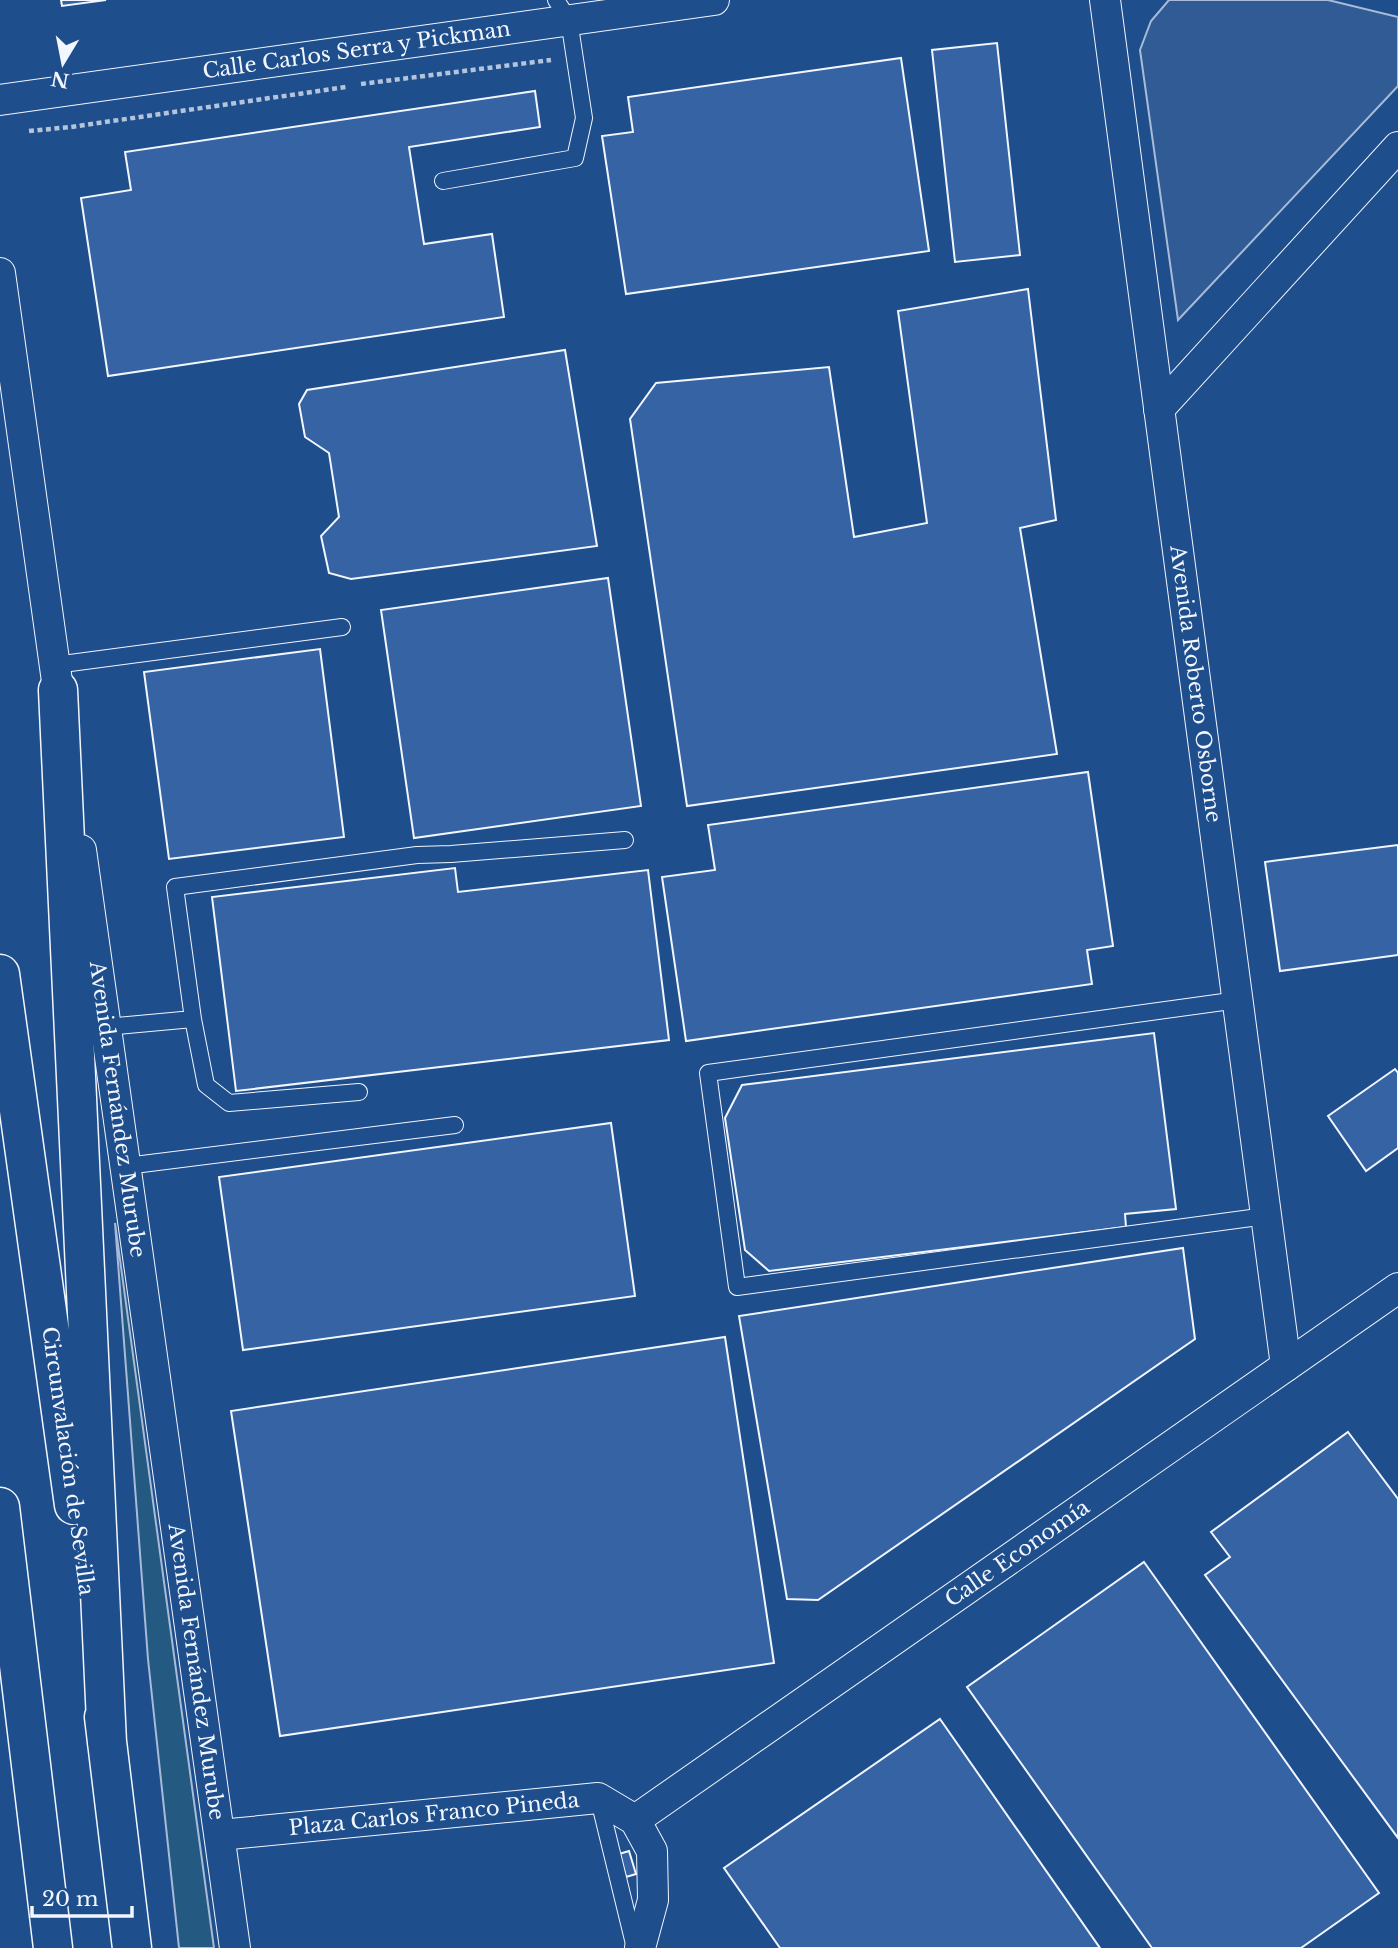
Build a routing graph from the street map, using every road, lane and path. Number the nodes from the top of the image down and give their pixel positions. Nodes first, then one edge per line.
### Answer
1 (714, 0) edge
2 (1105, 0) edge
3 (563, 10) edge
4 (574, 57) junction
5 (0, 100) edge
6 (24, 131) dead end
7 (1398, 147) edge
8 (443, 181) dead end
9 (0, 273) edge
10 (1159, 409) junction
11 (342, 626) dead end
12 (57, 678) junction
13 (625, 840) dead end
14 (0, 975) edge
15 (1238, 1000) junction
16 (193, 1019) junction
17 (106, 1027) junction
18 (359, 1092) dead end
19 (455, 1125) dead end
20 (126, 1166) junction
21 (1266, 1216) junction
22 (1398, 1288) edge
23 (1286, 1366) junction
24 (0, 1507) edge
25 (4, 1555) edge
26 (107, 1743) junction
27 (598, 1798) junction
28 (635, 1820) junction
29 (220, 1835) junction
30 (53, 1948) edge
31 (132, 1948) edge
32 (235, 1948) edge
33 (637, 1948) edge

1 - 3 street, Calle Carlos Serra y Pickman
2 - 10 street, Avenida Roberto Osborne
3 - 4 lane
3 - 5 street, Calle Carlos Serra y Pickman
4 - 6 path
4 - 8 lane
7 - 10 street
9 - 12 street, Avenida Fernández Murube
10 - 15 street, Avenida Roberto Osborne
11 - 12 lane
12 - 17 street, Avenida Fernández Murube
12 - 26 highway
13 - 16 lane
14 - 26 highway, Circunvalación de Sevilla
15 - 21 street, Avenida Roberto Osborne
15 - 21 lane
16 - 17 lane
16 - 18 lane
17 - 20 street, Avenida Fernández Murube
19 - 20 lane
20 - 29 street, Avenida Fernández Murube
21 - 23 street, Avenida Roberto Osborne
22 - 23 street, Calle Economía
23 - 28 street, Calle Economía
24 - 25 highway
25 - 30 highway
26 - 31 highway, Circunvalación de Sevilla
27 - 28 street, Plaza Carlos Franco Pineda
27 - 29 street, Plaza Carlos Franco Pineda
27 - 33 lane
28 - 33 street
29 - 32 street, Avenida Fernández Murube

